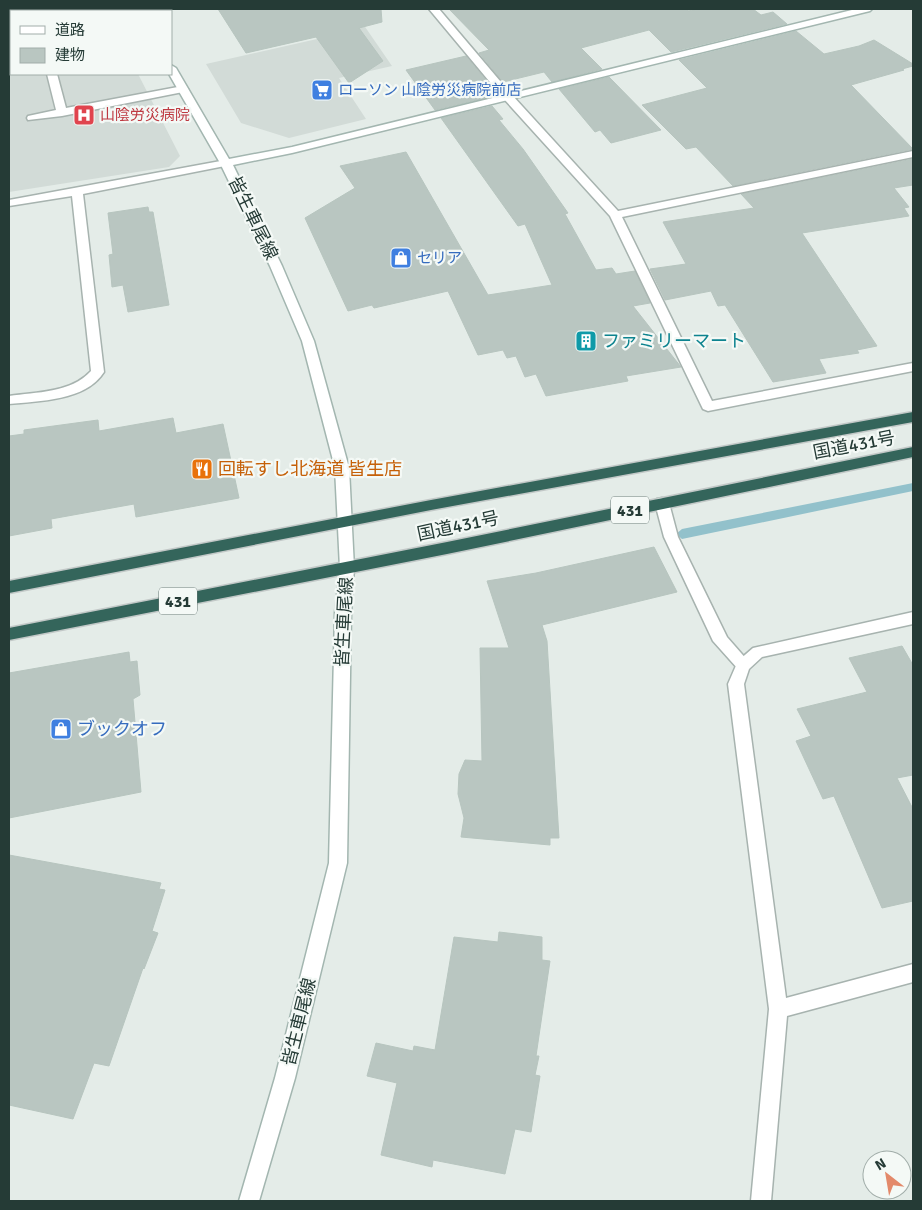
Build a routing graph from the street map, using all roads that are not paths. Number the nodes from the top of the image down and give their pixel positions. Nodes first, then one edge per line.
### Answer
1 (434, 9) edge
2 (866, 9) edge
3 (172, 70) edge
4 (52, 75) edge
5 (183, 89) junction
6 (508, 97) junction
7 (62, 113) junction
8 (32, 118) dead end
9 (913, 154) edge
10 (226, 163) junction
11 (77, 192) junction
12 (9, 203) edge
13 (615, 215) junction
14 (913, 367) edge
15 (9, 400) edge
16 (913, 417) edge
17 (913, 452) edge
18 (662, 503) junction
19 (345, 523) junction
20 (346, 568) junction
21 (9, 587) edge
22 (913, 618) edge
23 (9, 634) edge
24 (743, 665) junction
25 (913, 973) edge
26 (778, 1009) junction
27 (250, 1201) edge
28 (761, 1201) edge

1 - 6 street
2 - 6 street
3 - 5 street, 皆生車尾線
4 - 7 street
5 - 7 street
5 - 10 street, 皆生車尾線
6 - 10 street
6 - 13 street
7 - 8 street
9 - 13 street
10 - 11 street
10 - 19 street, 皆生車尾線
11 - 12 street
11 - 15 street
13 - 14 street
16 - 19 highway, 国道431号 / 431
17 - 18 highway, 国道431号 / 431
18 - 20 highway, 国道431号 / 431
18 - 24 street
19 - 20 street, 皆生車尾線
19 - 21 highway, 国道431号 / 431
20 - 23 highway, 国道431号 / 431
20 - 27 street, 皆生車尾線
22 - 24 street
24 - 26 street
25 - 26 street
26 - 28 street

